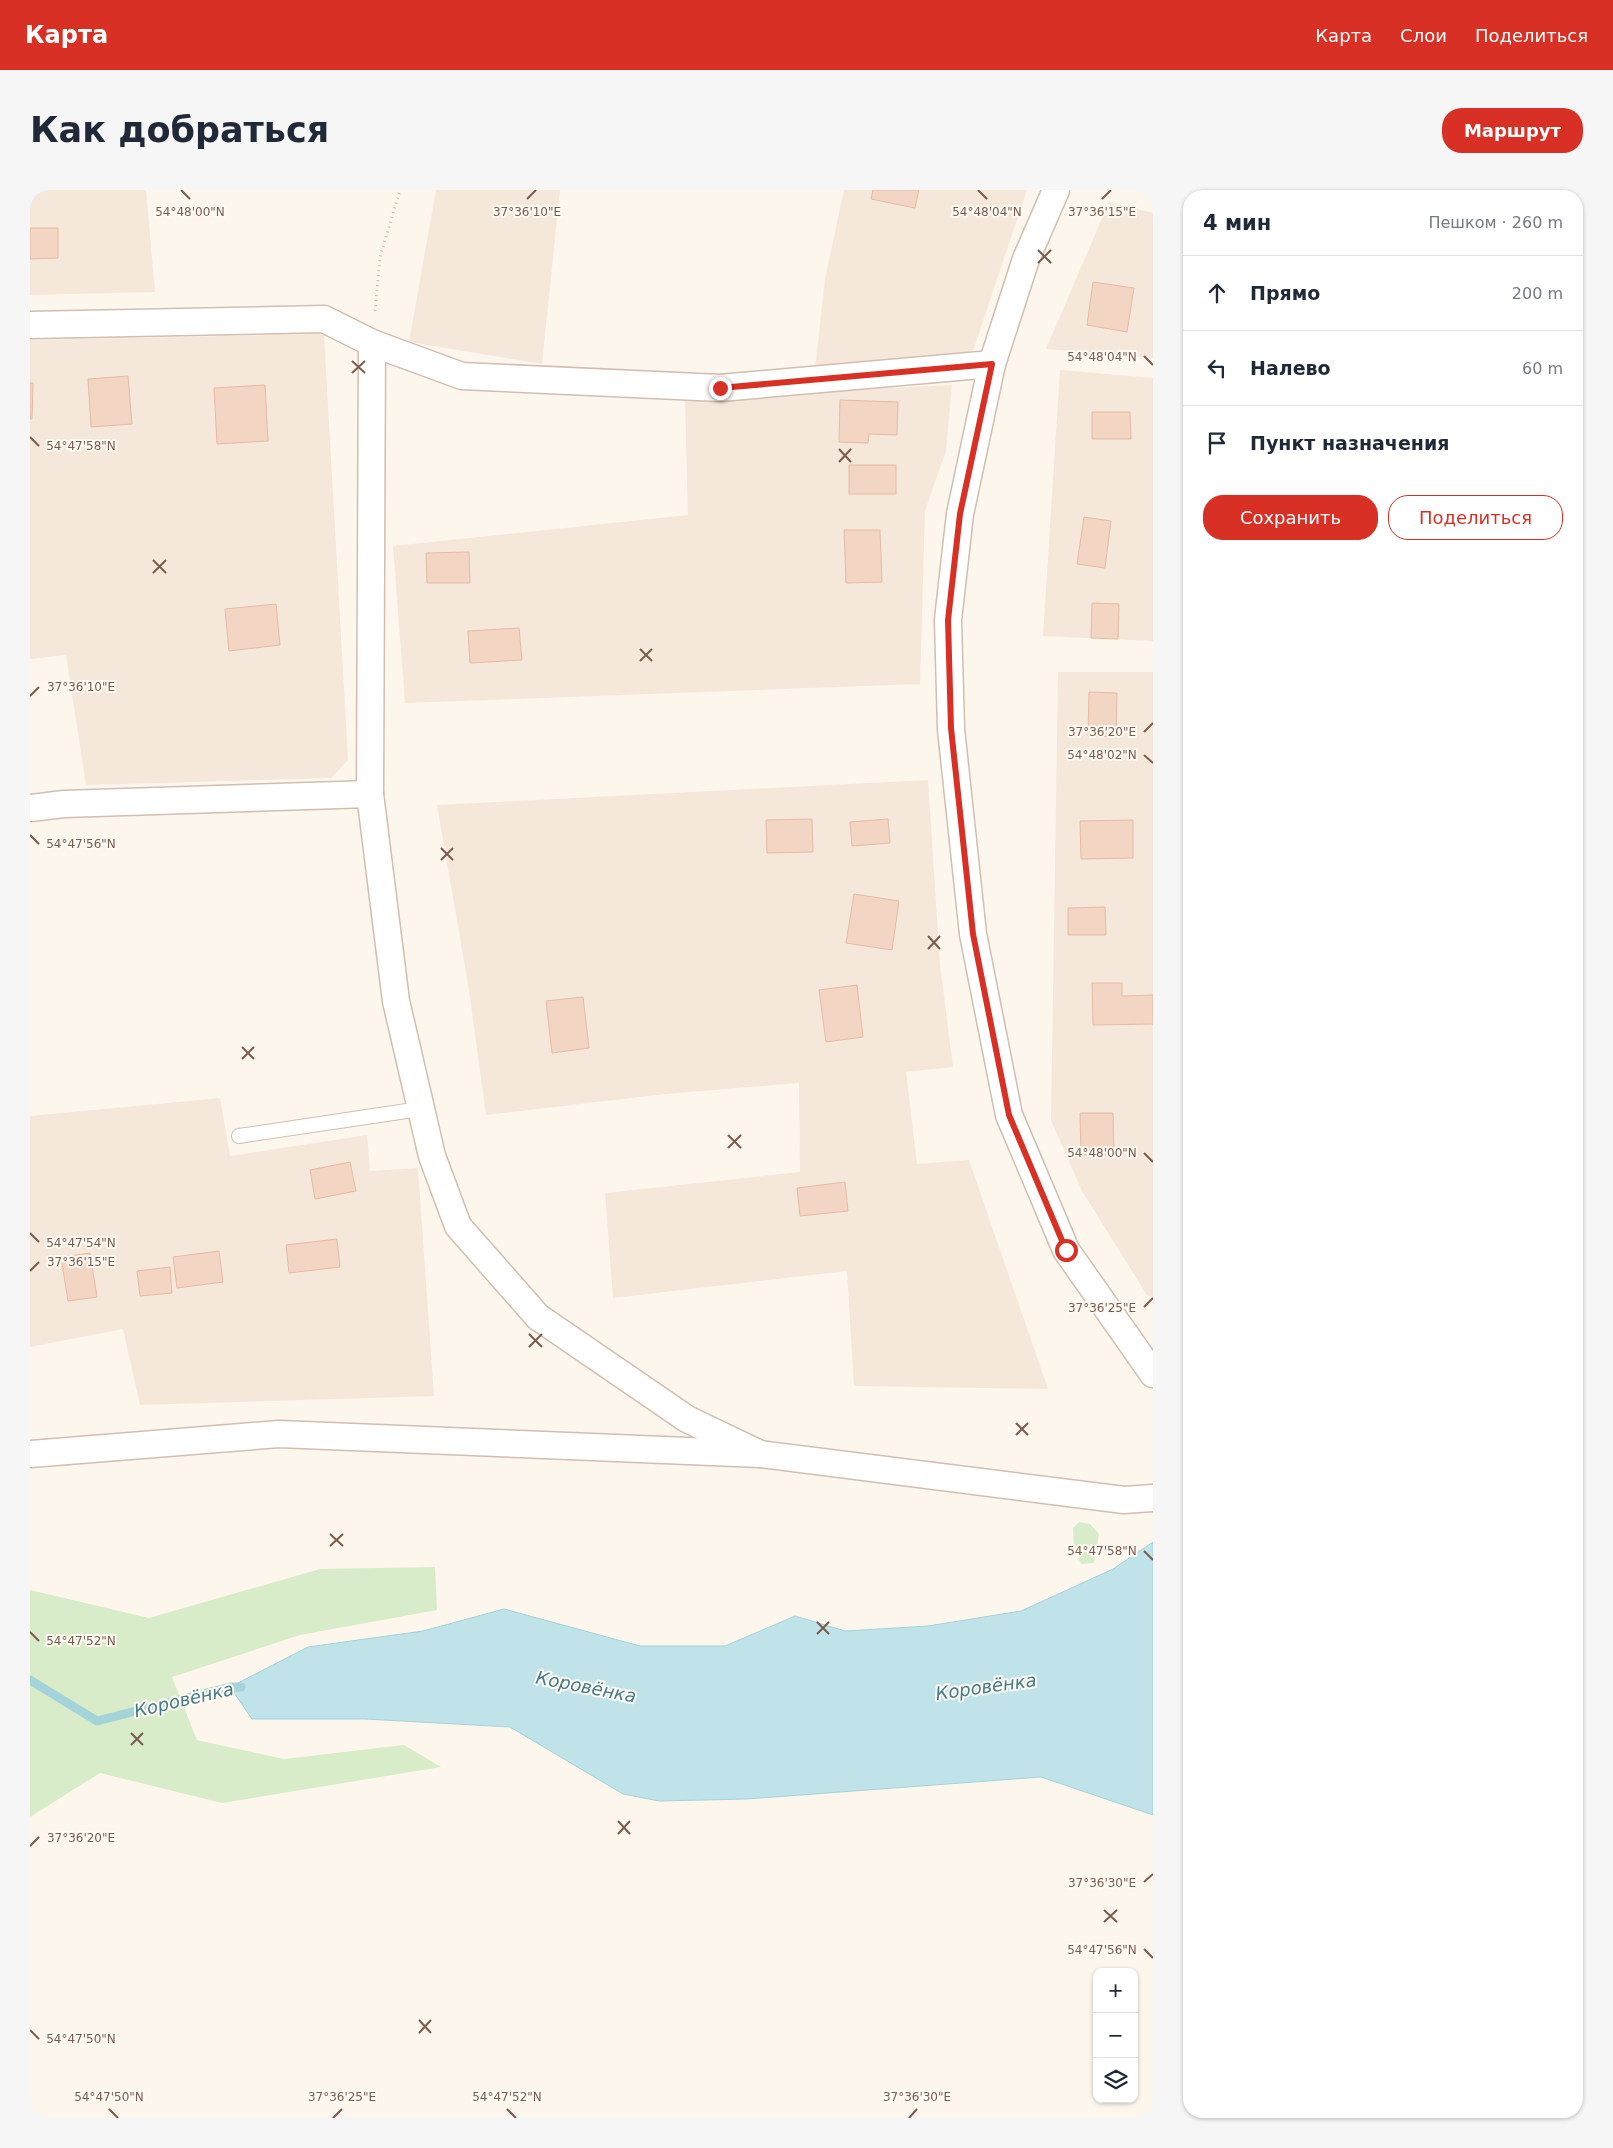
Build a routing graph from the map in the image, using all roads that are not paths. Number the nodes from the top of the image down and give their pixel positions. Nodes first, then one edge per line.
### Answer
1 (1056, 190) edge
2 (30, 325) edge
3 (372, 343) junction
4 (992, 364) junction
5 (370, 794) junction
6 (30, 808) edge
7 (420, 1108) junction
8 (239, 1136) dead end
9 (1153, 1374) edge
10 (30, 1454) edge
11 (760, 1454) junction
12 (1153, 1498) edge

1 - 4 street
2 - 3 street
3 - 4 street
3 - 5 street
4 - 9 street
5 - 6 street
5 - 7 street
7 - 8 lane
7 - 11 street
10 - 11 street
11 - 12 street

